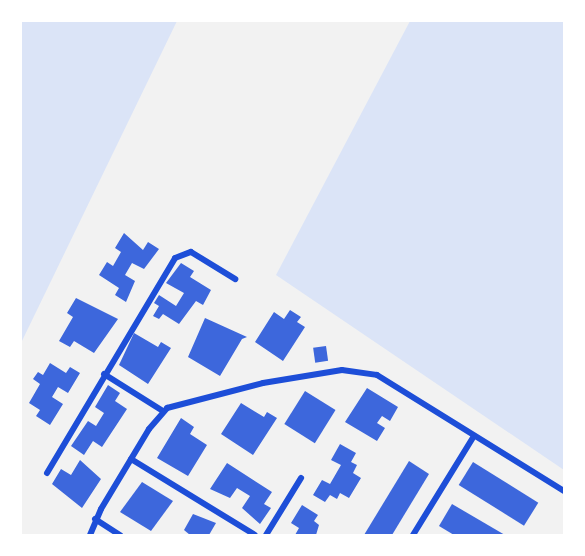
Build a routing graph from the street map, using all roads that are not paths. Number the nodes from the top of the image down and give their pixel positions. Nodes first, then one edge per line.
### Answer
1 (235, 279) dead end
2 (104, 374) junction
3 (163, 411) junction
4 (474, 436) junction
5 (131, 459) junction
6 (47, 473) dead end
7 (301, 478) dead end
8 (564, 491) edge
9 (95, 519) junction
10 (90, 535) edge
11 (120, 535) edge
12 (255, 535) edge
13 (266, 535) edge
14 (413, 535) edge

1 - 2 street
2 - 3 street
2 - 6 street
3 - 4 street
3 - 5 street
4 - 8 street
4 - 14 street
5 - 9 street
5 - 12 street
7 - 13 street
9 - 10 street
9 - 11 street

